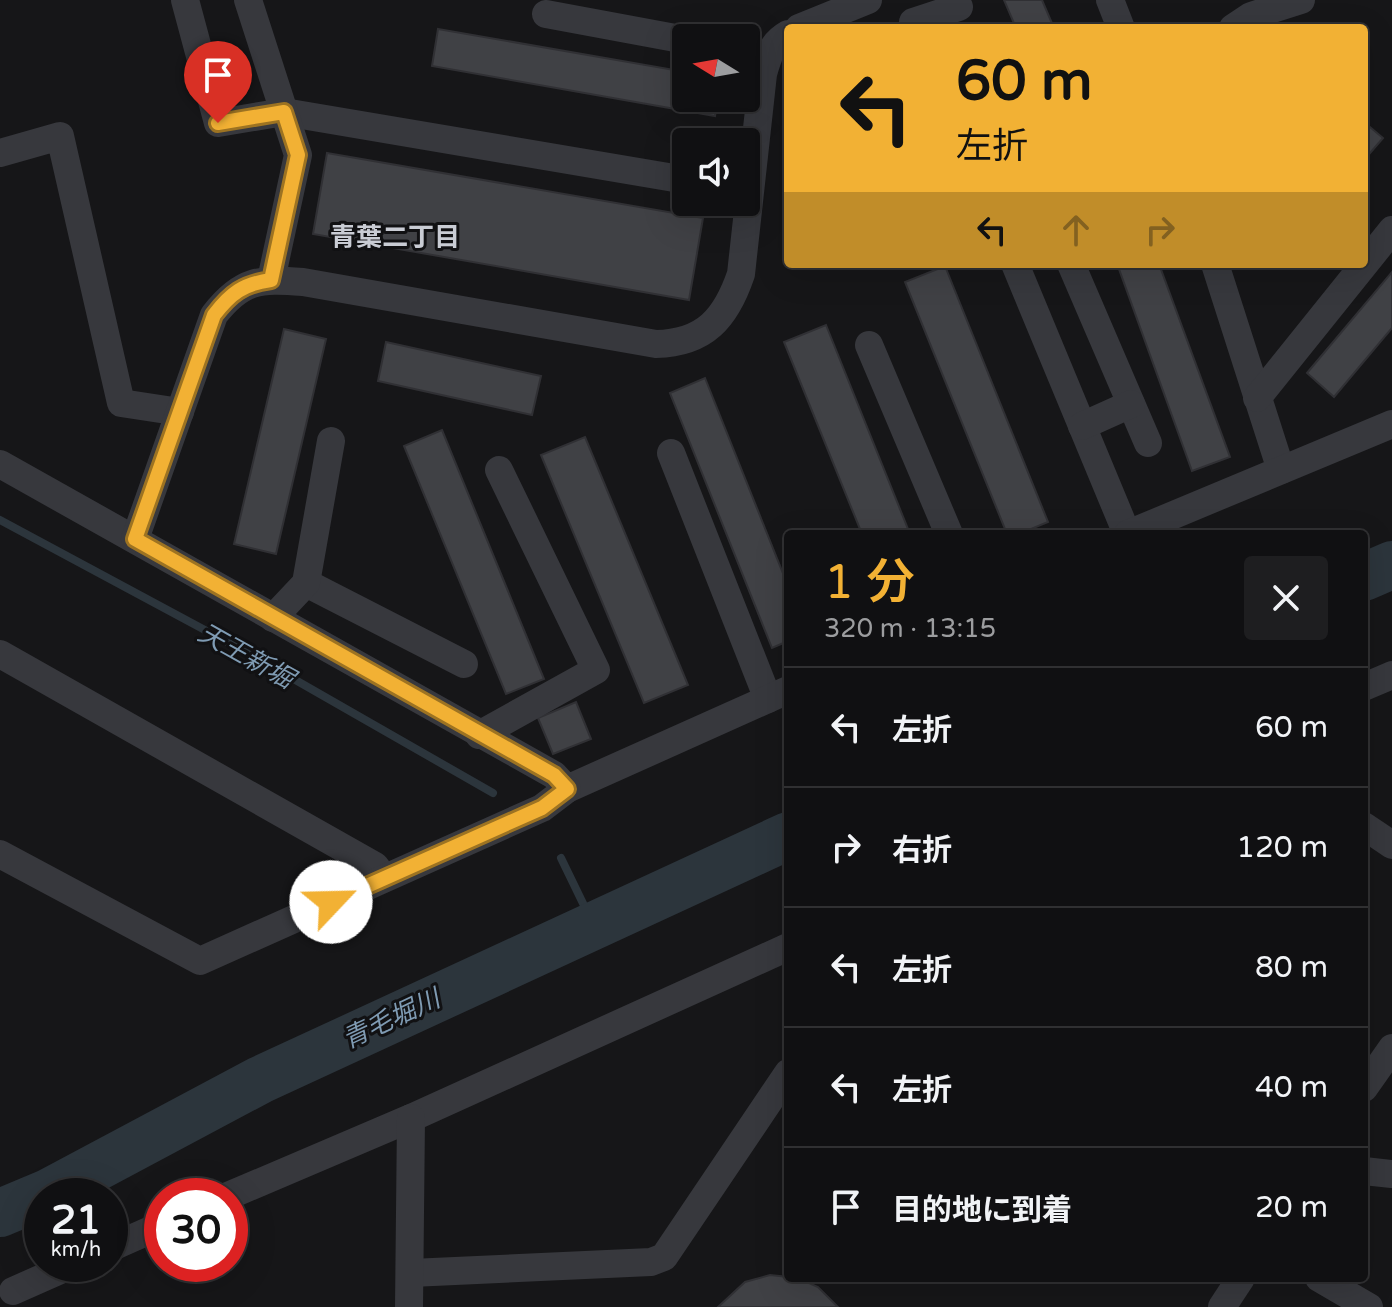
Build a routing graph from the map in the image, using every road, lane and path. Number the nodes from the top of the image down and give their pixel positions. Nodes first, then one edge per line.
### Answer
1 (185, 0) edge
2 (248, 0) edge
3 (868, 0) edge
4 (1110, 0) edge
5 (1301, 0) edge
6 (962, 12) edge
7 (546, 14) dead end
8 (1243, 15) edge
9 (911, 17) edge
10 (809, 24) edge
11 (1119, 24) edge
12 (784, 36) edge
13 (672, 37) edge
14 (760, 50) edge
15 (284, 112) junction
16 (0, 153) edge
17 (672, 178) edge
18 (746, 216) edge
19 (1392, 230) edge
20 (1368, 260) edge
21 (1017, 268) edge
22 (1073, 268) edge
23 (1216, 268) edge
24 (1361, 268) edge
25 (271, 280) junction
26 (869, 345) dead end
27 (1257, 398) junction
28 (1131, 404) junction
29 (180, 412) junction
30 (1392, 424) edge
31 (1082, 426) junction
32 (331, 441) dead end
33 (1148, 443) dead end
34 (671, 453) dead end
35 (0, 464) edge
36 (499, 470) dead end
37 (1281, 470) junction
38 (947, 530) edge
39 (1126, 530) edge
40 (1138, 530) edge
41 (135, 539) junction
42 (306, 583) junction
43 (273, 618) junction
44 (0, 654) edge
45 (464, 664) dead end
46 (1392, 675) edge
47 (1368, 685) edge
48 (778, 694) edge
49 (479, 735) junction
50 (567, 789) junction
51 (1368, 829) edge
52 (1392, 845) edge
53 (0, 854) edge
54 (384, 878) junction
55 (784, 955) edge
56 (1392, 1048) edge
57 (784, 1079) edge
58 (1368, 1082) edge
59 (411, 1118) junction
60 (1368, 1171) edge
61 (1392, 1174) edge
62 (248, 1187) edge
63 (411, 1273) junction
64 (33, 1282) edge
65 (1238, 1282) edge
66 (1326, 1282) edge
67 (13, 1291) dead end
68 (409, 1307) edge
69 (1222, 1307) edge
70 (1369, 1307) edge

1 - 15 street
2 - 15 street
3 - 10 street
4 - 11 street
5 - 8 street
6 - 9 street
7 - 13 street
12 - 14 street
15 - 17 street
15 - 25 street
16 - 29 street
18 - 25 street
19 - 20 street
21 - 31 street
22 - 28 street
23 - 27 street
24 - 27 street
25 - 29 street
26 - 38 street
27 - 37 street
28 - 31 street
28 - 33 street
29 - 41 street
30 - 37 street
31 - 39 street
32 - 42 street
34 - 48 street
35 - 41 street
36 - 49 street
37 - 40 street
41 - 43 street
42 - 43 street
42 - 45 street
43 - 49 street
44 - 54 street
46 - 47 street
48 - 50 street
49 - 50 street
50 - 54 street
51 - 52 street
53 - 54 street
55 - 59 street
56 - 58 street
57 - 63 street
59 - 62 street
59 - 63 street
60 - 61 street
63 - 68 street
64 - 67 street
65 - 69 street
66 - 70 street

